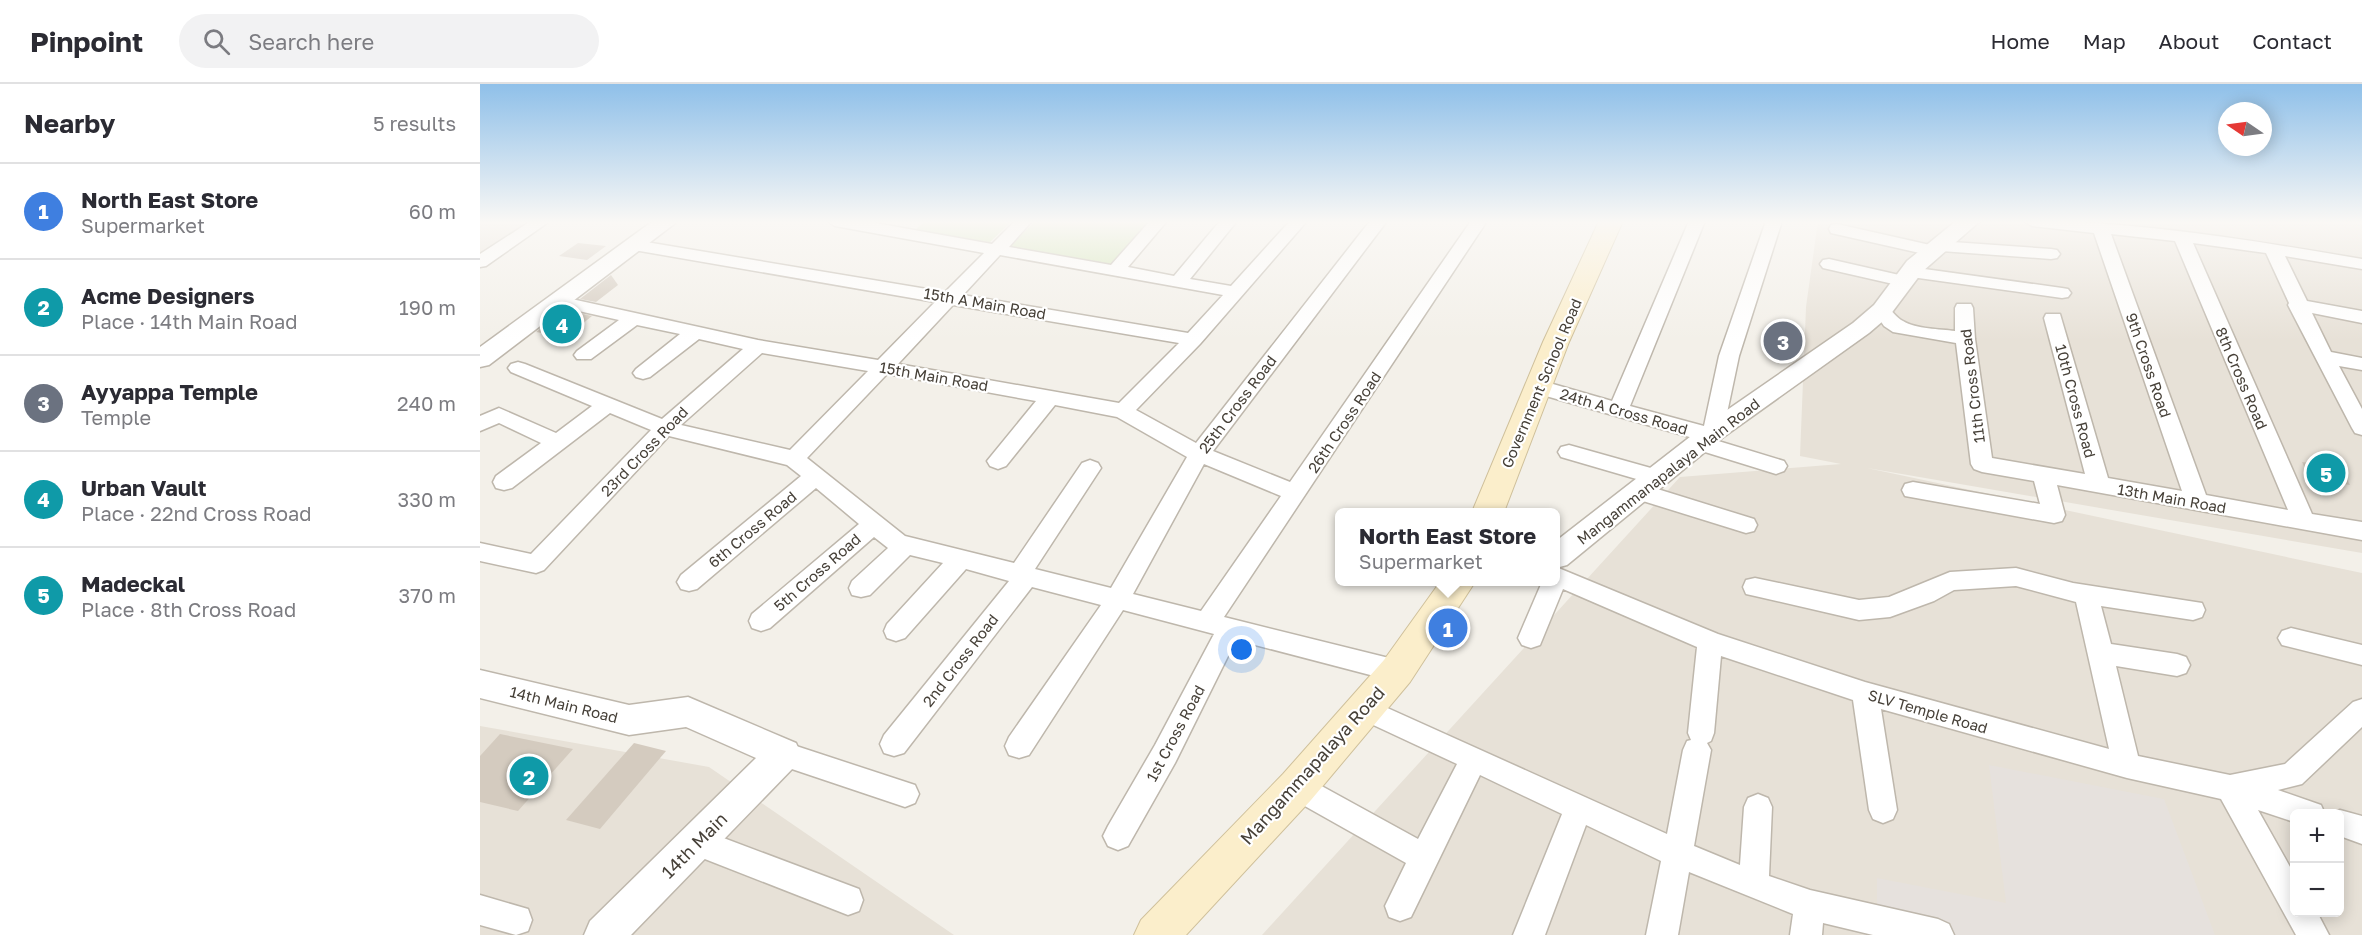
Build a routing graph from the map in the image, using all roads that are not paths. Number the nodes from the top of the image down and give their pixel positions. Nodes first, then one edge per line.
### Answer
1 (613, 261) edge
2 (729, 261) edge
3 (985, 261) edge
4 (1063, 261) edge
5 (1124, 261) edge
6 (1196, 261) edge
7 (1264, 261) edge
8 (1348, 261) edge
9 (1452, 261) edge
10 (1593, 261) edge
11 (1680, 261) edge
12 (1761, 261) edge
13 (1923, 261) edge
14 (2112, 261) edge
15 (2192, 261) edge
16 (2278, 261) edge
17 (2344, 261) edge
18 (1829, 264) dead end
19 (2362, 264) edge
20 (1116, 270) junction
21 (1906, 276) junction
22 (1179, 281) junction
23 (1236, 292) junction
24 (2062, 293) dead end
25 (950, 297) junction
26 (558, 301) junction
27 (2298, 305) junction
28 (1964, 308) dead end
29 (1882, 310) junction
30 (2362, 317) edge
31 (634, 318) junction
32 (2053, 318) dead end
33 (695, 332) junction
34 (1193, 339) junction
35 (1965, 339) junction
36 (758, 346) junction
37 (584, 355) dead end
38 (2324, 357) junction
39 (480, 359) edge
40 (2362, 364) edge
41 (518, 368) dead end
42 (884, 368) junction
43 (643, 373) dead end
44 (1539, 387) junction
45 (1050, 397) junction
46 (606, 406) junction
47 (1619, 408) junction
48 (1123, 411) junction
49 (480, 424) edge
50 (665, 428) junction
51 (2362, 428) edge
52 (1707, 436) junction
53 (557, 442) junction
54 (1569, 452) dead end
55 (1199, 454) junction
56 (794, 459) junction
57 (998, 461) dead end
58 (1982, 464) joint
59 (1776, 466) dead end
60 (1090, 468) dead end
61 (2044, 476) junction
62 (815, 477) junction
63 (504, 482) dead end
64 (1648, 484) junction
65 (2098, 485) junction
66 (1913, 490) dead end
67 (1296, 493) junction
68 (2197, 502) junction
69 (1490, 508) edge
70 (2304, 521) junction
71 (874, 524) junction
72 (1746, 525) dead end
73 (2362, 531) edge
74 (906, 545) junction
75 (480, 552) edge
76 (1560, 554) edge
77 (961, 559) junction
78 (1023, 574) junction
79 (1560, 578) edge
80 (689, 582) dead end
81 (1459, 586) edge
82 (1552, 586) edge
83 (1755, 587) dead end
84 (861, 588) dead end
85 (2086, 594) junction
86 (1117, 600) junction
87 (2193, 610) dead end
88 (761, 621) dead end
89 (1219, 625) junction
90 (896, 631) dead end
91 (1531, 638) dead end
92 (2291, 638) dead end
93 (1710, 642) junction
94 (2099, 653) junction
95 (2362, 655) edge
96 (2177, 665) dead end
97 (1397, 671) junction
98 (480, 684) edge
99 (1865, 693) junction
100 (1363, 708) junction
101 (2358, 717) edge
102 (894, 744) dead end
103 (1018, 746) dead end
104 (784, 754) junction
105 (1474, 758) junction
106 (2127, 766) junction
107 (1297, 787) junction
108 (2230, 788) junction
109 (905, 794) dead end
110 (1579, 807) junction
111 (1758, 807) dead end
112 (2298, 809) edge
113 (1883, 810) dead end
114 (2344, 824) edge
115 (2362, 830) edge
116 (1118, 836) dead end
117 (697, 842) junction
118 (1678, 854) junction
119 (1424, 858) junction
120 (1754, 885) junction
121 (2290, 893) edge
122 (848, 900) dead end
123 (1810, 905) junction
124 (1400, 906) dead end
125 (480, 910) edge
126 (2303, 917) edge
127 (517, 920) dead end
128 (604, 935) edge
129 (1156, 935) edge
130 (1529, 935) edge
131 (1662, 935) edge
132 (1806, 935) edge
133 (1938, 935) edge
134 (2313, 935) edge

1 - 26 street
2 - 25 street, 15th A Main Road
3 - 25 street
4 - 20 street
5 - 20 street
6 - 22 street
7 - 23 street
8 - 55 street, 25th Cross Road
9 - 67 street, 26th Cross Road
10 - 44 main road, Government School Road
11 - 47 street
12 - 52 street
13 - 21 street, Mangammanapalaya Main Road
14 - 68 street, 9th Cross Road
15 - 70 street, 8th Cross Road
16 - 27 street
17 - 19 street
18 - 21 street
20 - 22 street
21 - 24 street
21 - 29 street, Mangammanapalaya Main Road
22 - 23 street
23 - 34 street
25 - 34 street, 15th A Main Road
25 - 42 street
26 - 31 street, 15th Main Road
26 - 39 street
27 - 30 street
27 - 38 street
28 - 35 street, 11th Cross Road
29 - 35 street
29 - 52 street, Mangammanapalaya Main Road
31 - 33 street, 15th Main Road
31 - 37 street
32 - 65 street, 10th Cross Road
33 - 36 street, 15th Main Road
33 - 43 street
34 - 48 street
35 - 58 street, 11th Cross Road
36 - 42 street, 15th Main Road
36 - 50 street, 23rd Cross Road
38 - 40 street
38 - 51 street
41 - 46 street
42 - 45 street, 15th Main Road
42 - 56 street
44 - 47 street, 24th A Cross Road
44 - 69 main road, Government School Road
45 - 48 street, 15th Main Road
45 - 57 street
46 - 50 street
46 - 53 street
47 - 52 street, 24th A Cross Road
48 - 55 street, 15th Main Road
49 - 53 street
50 - 56 street
50 - 75 street, 23rd Cross Road
52 - 59 street, 24th A Cross Road
52 - 64 street, Mangammanapalaya Main Road
53 - 63 street
54 - 64 street
55 - 67 street, 15th Main Road
55 - 86 street, 25th Cross Road
56 - 62 street
58 - 61 street, 13th Main Road
60 - 78 street, 2nd Cross Road
61 - 65 street, 13th Main Road
61 - 66 street
62 - 71 street
62 - 80 street, 6th Cross Road
64 - 72 street
64 - 76 street, Mangammanapalaya Main Road
65 - 68 street, 13th Main Road
67 - 89 street, 26th Cross Road
68 - 70 street, 13th Main Road
70 - 73 street, 13th Main Road
71 - 74 street
71 - 88 street, 5th Cross Road
74 - 77 street
74 - 84 street
77 - 78 street
77 - 90 street
78 - 86 street
78 - 102 street, 2nd Cross Road
79 - 93 street, SLV Temple Road
81 - 97 main road, Mangammapalaya Road
82 - 91 street
83 - 85 street
85 - 87 street
85 - 94 street
86 - 89 street
86 - 103 street, 25th Cross Road
89 - 97 street
89 - 116 street, 1st Cross Road
92 - 95 street
93 - 99 street, SLV Temple Road
93 - 118 street
94 - 96 street
94 - 106 street
97 - 100 main road, Mangammapalaya Road
98 - 104 street, 14th Main Road
99 - 106 street, SLV Temple Road
99 - 113 street
100 - 105 street
100 - 107 main road, Mangammapalaya Road
101 - 108 street
104 - 109 street
104 - 117 street, 14th Main
105 - 110 street
105 - 119 street
106 - 108 street, SLV Temple Road
107 - 119 street
107 - 129 main road, Mangammapalaya Road
108 - 112 street, SLV Temple Road
108 - 121 street
110 - 118 street
110 - 130 street
111 - 120 street
114 - 115 street
117 - 122 street
117 - 128 street, 14th Main
118 - 120 street
118 - 131 street
119 - 124 street
120 - 123 street
123 - 132 street
123 - 133 street
125 - 127 street
126 - 134 street

